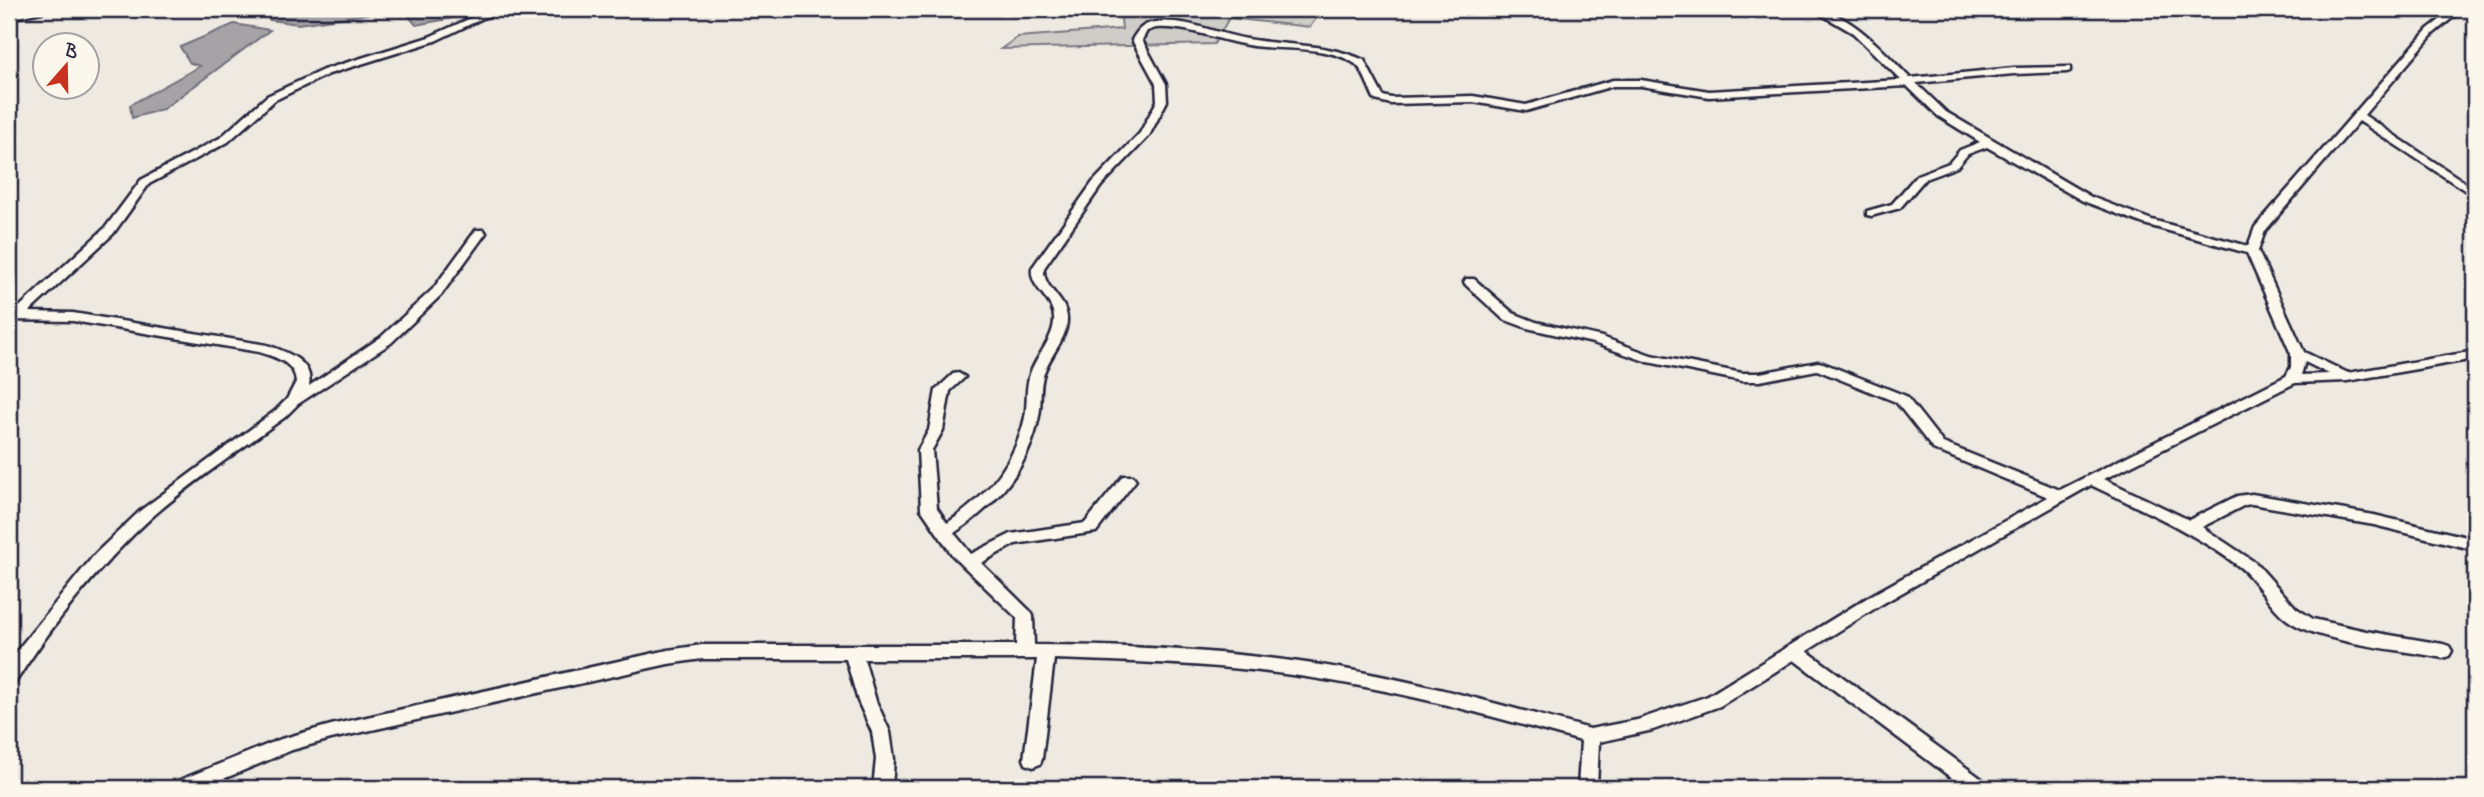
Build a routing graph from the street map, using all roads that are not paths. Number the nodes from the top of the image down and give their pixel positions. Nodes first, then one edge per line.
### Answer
1 (51, 9) edge
2 (498, 9) edge
3 (1816, 9) edge
4 (2459, 9) edge
5 (9, 16) edge
6 (2067, 69) dead end
7 (1907, 82) junction
8 (2358, 115) junction
9 (1988, 143) junction
10 (2475, 194) edge
11 (1871, 213) dead end
12 (480, 233) dead end
13 (2252, 251) junction
14 (1470, 282) dead end
15 (14, 316) edge
16 (2298, 355) junction
17 (2475, 355) edge
18 (958, 377) dead end
19 (2347, 377) junction
20 (2292, 379) junction
21 (294, 402) junction
22 (2091, 479) junction
23 (1128, 480) dead end
24 (2060, 496) junction
25 (2191, 526) junction
26 (944, 532) junction
27 (2475, 544) edge
28 (970, 562) junction
29 (2443, 650) dead end
30 (853, 651) junction
31 (1025, 652) junction
32 (1046, 652) junction
33 (1796, 652) junction
34 (9, 678) edge
35 (1590, 736) junction
36 (1033, 759) dead end
37 (182, 788) edge
38 (883, 788) edge
39 (1587, 788) edge
40 (1979, 788) edge

1 - 5 street
2 - 15 street
3 - 7 street
4 - 8 street
6 - 7 street
7 - 9 street
7 - 26 street
8 - 10 street
8 - 13 street
9 - 11 street
9 - 13 street
12 - 21 street
13 - 16 street
14 - 24 street
15 - 21 street
16 - 19 street
16 - 20 street
17 - 19 street
18 - 26 street
19 - 20 street
20 - 22 street
21 - 34 street
22 - 24 street
22 - 25 street
23 - 28 street
24 - 33 street
25 - 27 street
25 - 29 street
26 - 28 street
28 - 31 street
30 - 31 street
30 - 37 street
30 - 38 street
31 - 32 street
32 - 35 street
32 - 36 street
33 - 35 street
33 - 40 street
35 - 39 street

